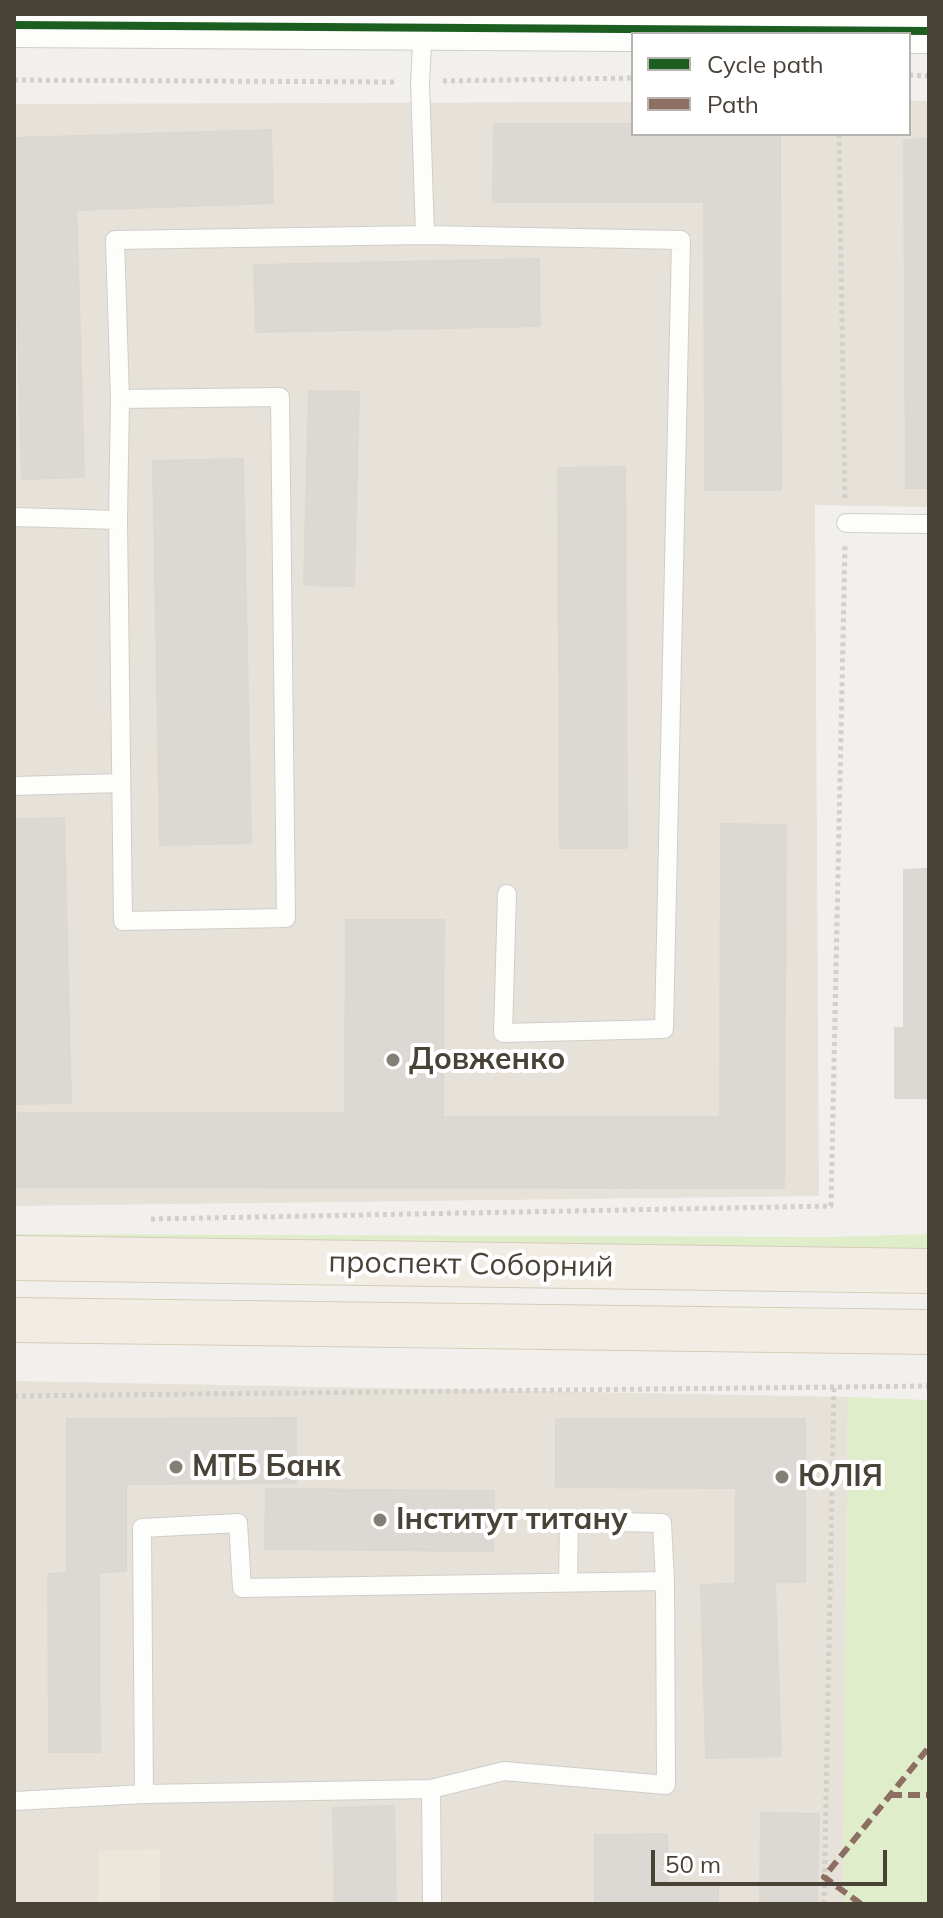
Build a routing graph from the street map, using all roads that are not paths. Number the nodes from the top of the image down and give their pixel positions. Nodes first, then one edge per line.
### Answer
1 (14, 25) edge
2 (423, 27) junction
3 (929, 31) edge
4 (425, 235) junction
5 (120, 399) junction
6 (14, 517) edge
7 (118, 520) junction
8 (846, 523) road end
9 (929, 524) edge
10 (121, 783) junction
11 (14, 786) edge
12 (507, 894) dead end
13 (14, 1258) edge
14 (929, 1271) edge
15 (14, 1320) edge
16 (929, 1332) edge
17 (665, 1581) junction
18 (568, 1583) junction
19 (431, 1789) junction
20 (144, 1794) junction
21 (14, 1801) edge
22 (432, 1904) edge

1 - 2 street
2 - 3 street
2 - 4 lane
4 - 5 lane
4 - 12 lane
5 - 7 lane
5 - 10 lane
6 - 7 lane
7 - 10 lane
8 - 9 lane
10 - 11 lane
13 - 14 main road, проспект Соборний
15 - 16 main road, проспект Соборний
17 - 18 lane
17 - 18 lane
17 - 19 lane
18 - 20 lane
19 - 20 lane
19 - 22 lane
20 - 21 lane

